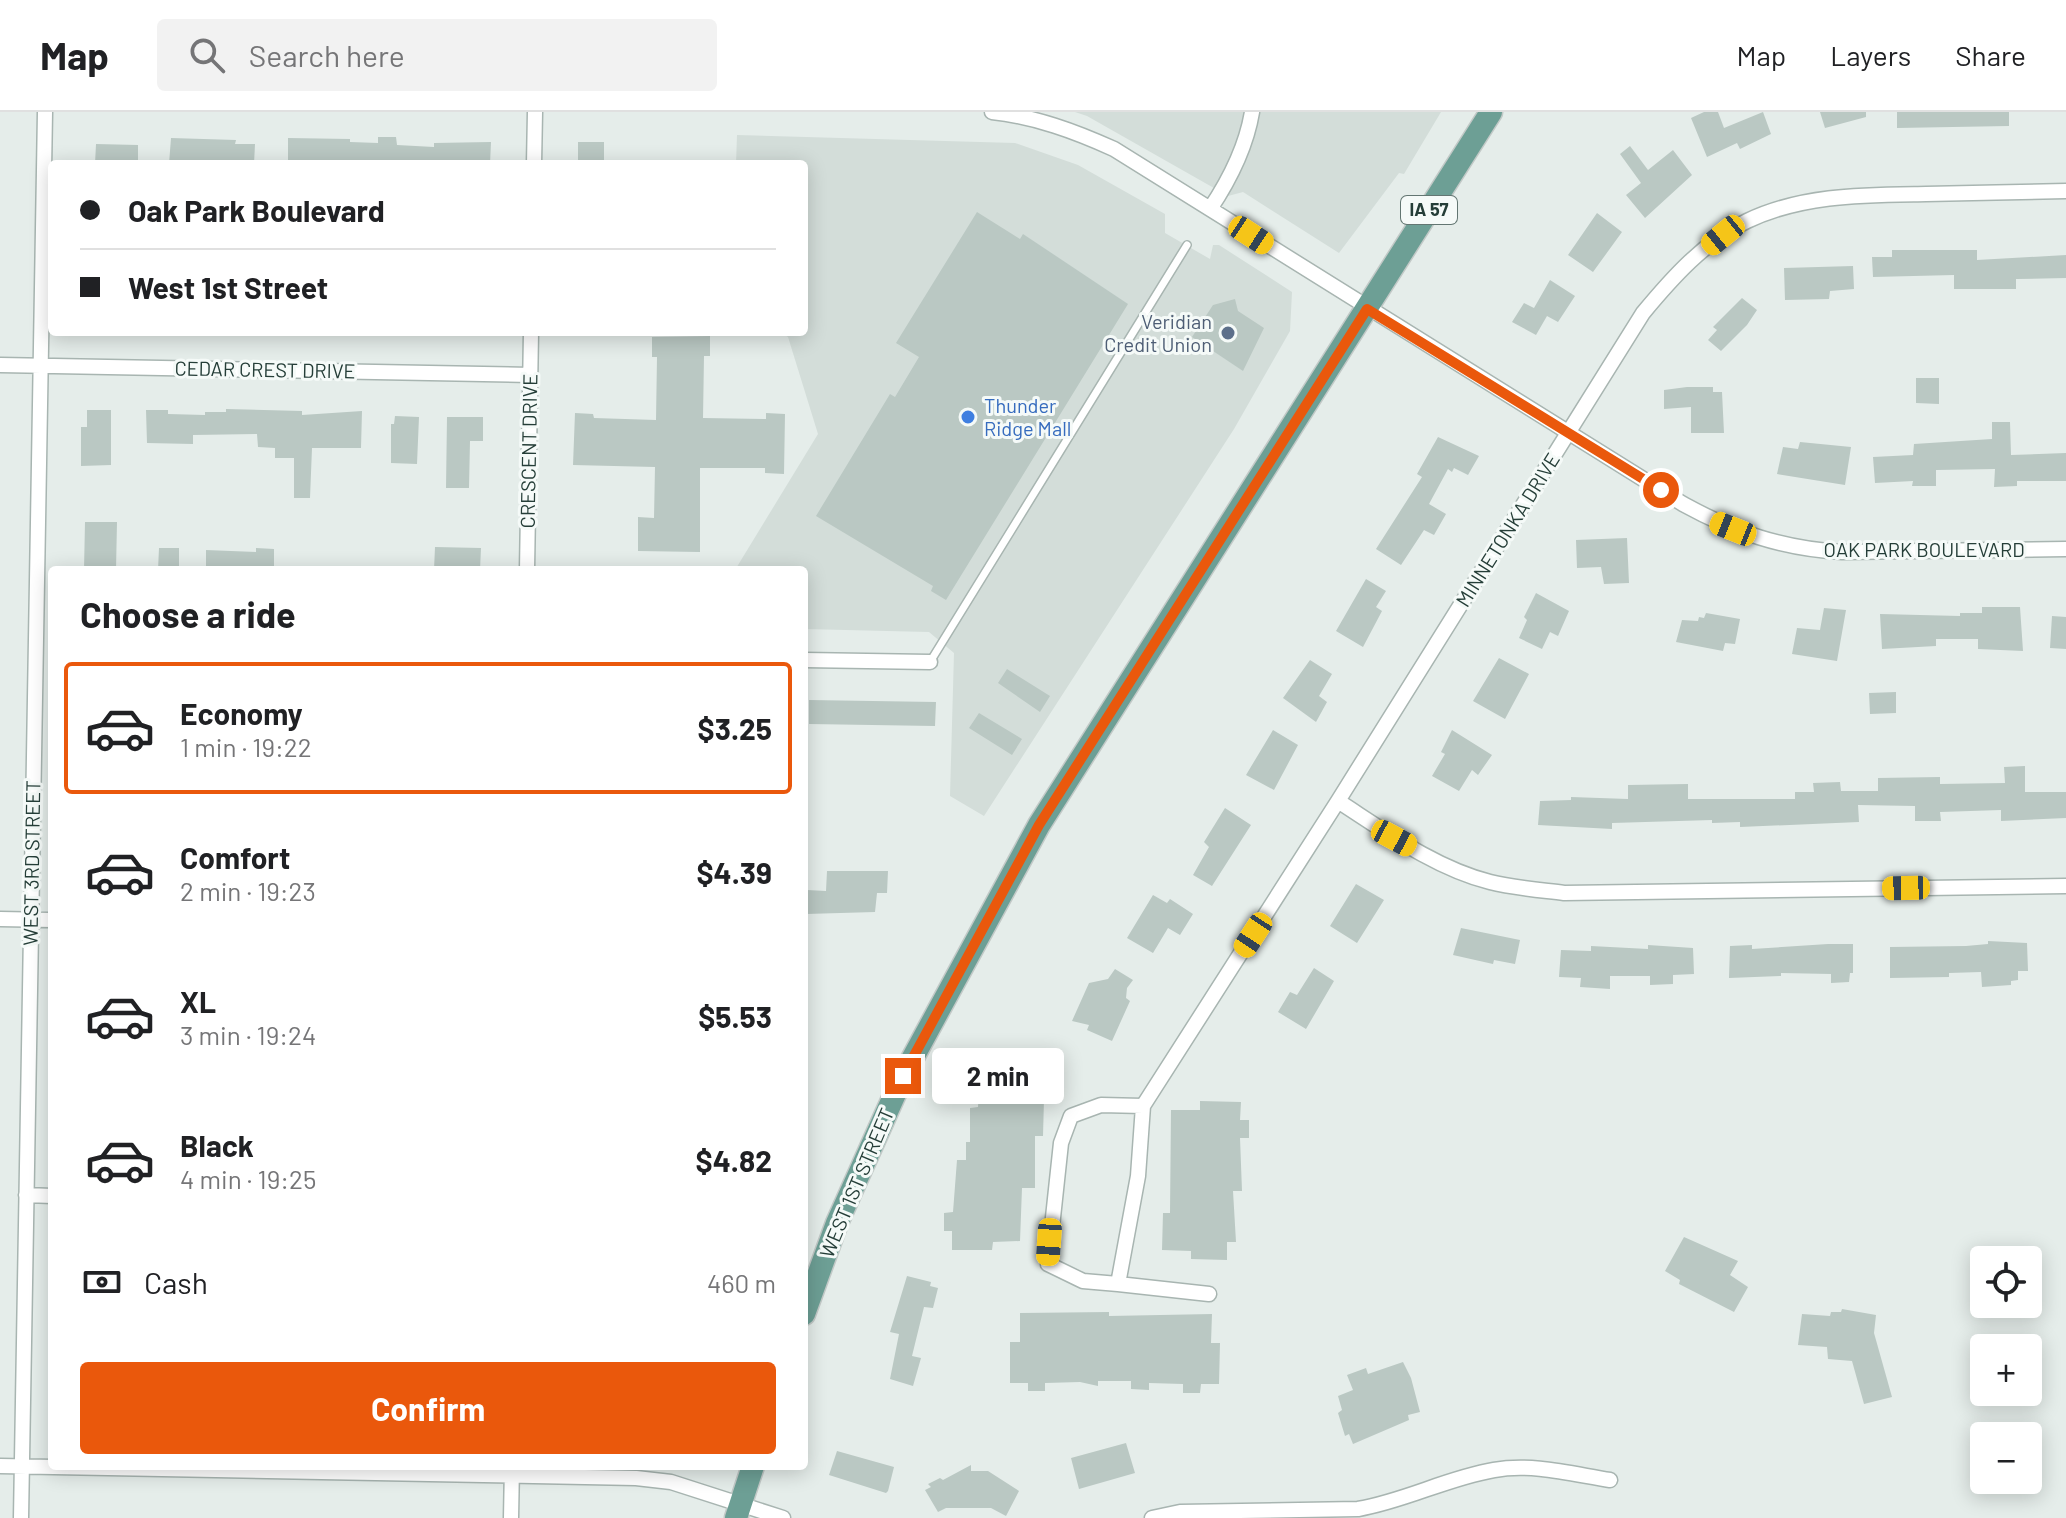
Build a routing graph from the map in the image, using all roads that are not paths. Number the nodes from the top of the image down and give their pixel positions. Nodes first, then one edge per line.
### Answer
1 (45, 112) edge
2 (535, 112) edge
3 (992, 112) edge
4 (1252, 112) edge
5 (1491, 112) edge
6 (534, 160) edge
7 (2066, 191) edge
8 (1210, 209) junction
9 (1187, 245) dead end
10 (1367, 309) junction
11 (531, 336) edge
12 (0, 365) edge
13 (40, 366) junction
14 (530, 375) junction
15 (1569, 433) junction
16 (2066, 549) edge
17 (527, 566) edge
18 (36, 643) junction
19 (48, 643) edge
20 (808, 660) edge
21 (930, 662) joint
22 (1338, 801) junction
23 (2066, 886) edge
24 (0, 919) edge
25 (31, 920) junction
26 (48, 920) edge
27 (1146, 1100) junction
28 (26, 1195) junction
29 (48, 1196) edge
30 (1118, 1284) junction
31 (1209, 1294) dead end
32 (808, 1303) edge
33 (0, 1466) edge
34 (22, 1466) junction
35 (48, 1466) edge
36 (414, 1470) edge
37 (752, 1470) edge
38 (512, 1471) edge
39 (1610, 1480) dead end
40 (738, 1511) edge
41 (21, 1518) edge
42 (511, 1518) edge
43 (783, 1518) edge
44 (1152, 1518) edge

1 - 13 street, WEST 3RD STREET
2 - 6 street
3 - 8 street, OAK PARK BOULEVARD
4 - 8 street
5 - 10 main road, WEST 1ST STREET / IA 57
7 - 15 street, MINNETONKA DRIVE
8 - 10 street, OAK PARK BOULEVARD
9 - 21 lane
10 - 15 street, OAK PARK BOULEVARD
10 - 32 main road, WEST 1ST STREET / IA 57
11 - 14 street, CRESCENT DRIVE
12 - 13 street, CEDAR CREST DRIVE
13 - 14 street, CEDAR CREST DRIVE
13 - 18 street, WEST 3RD STREET
14 - 17 street, CRESCENT DRIVE
15 - 16 street, OAK PARK BOULEVARD
15 - 22 street, MINNETONKA DRIVE
18 - 19 street
18 - 25 street, WEST 3RD STREET
20 - 21 street
22 - 23 street
22 - 27 street, MINNETONKA DRIVE
24 - 25 street
25 - 26 street
25 - 28 street, WEST 3RD STREET
27 - 30 street
27 - 30 street
28 - 29 street
28 - 34 street, WEST 3RD STREET
30 - 31 street
33 - 34 street
34 - 35 street
34 - 41 street, WEST 3RD STREET
36 - 38 street
37 - 40 main road
38 - 40 street
38 - 42 street
39 - 44 street
40 - 43 street

